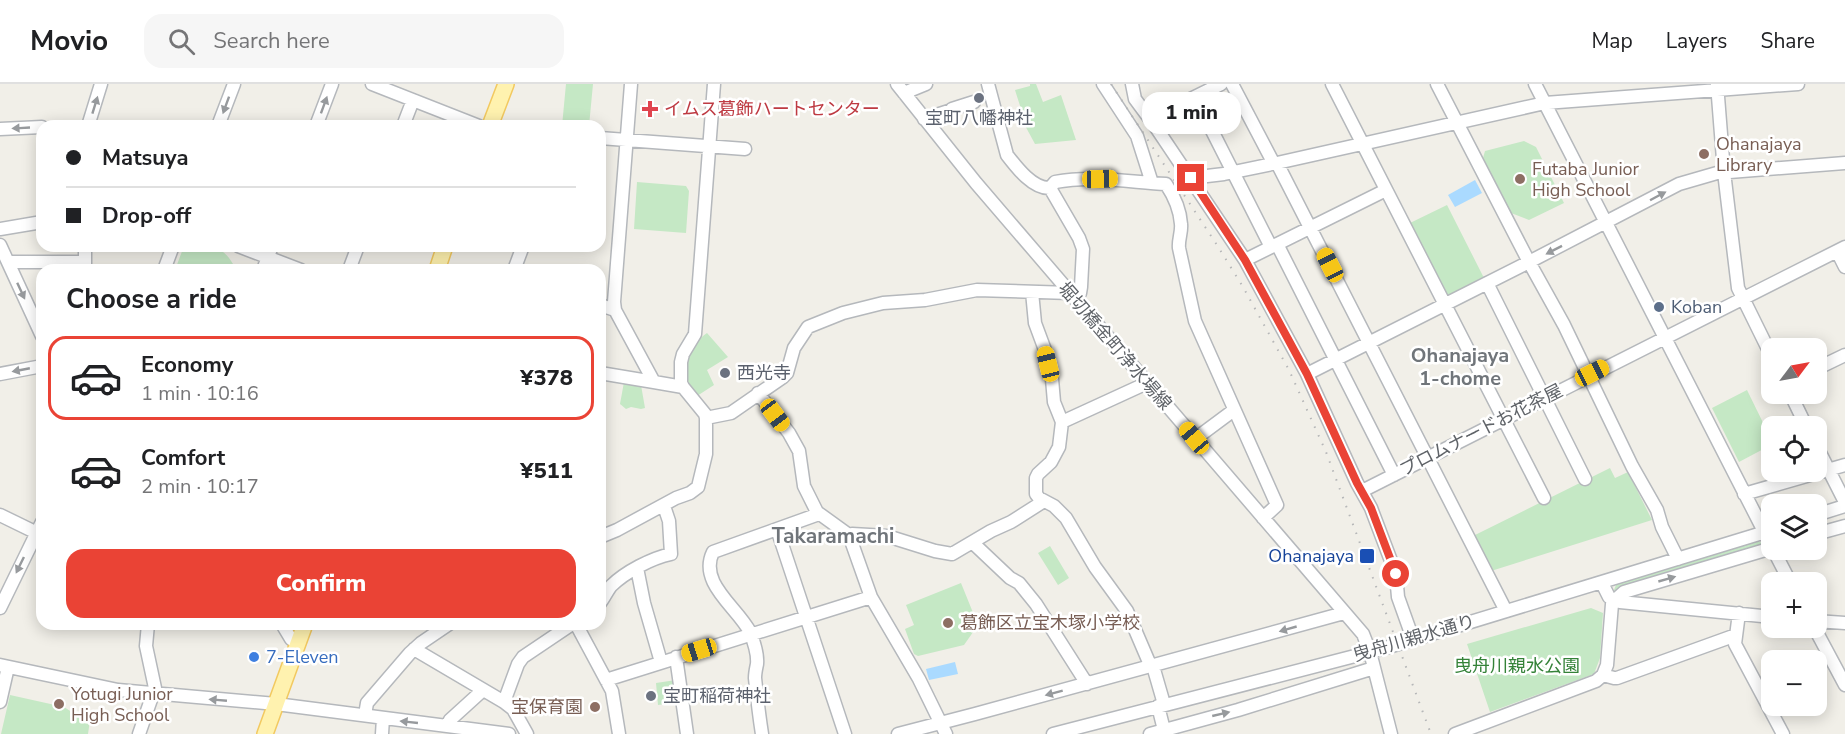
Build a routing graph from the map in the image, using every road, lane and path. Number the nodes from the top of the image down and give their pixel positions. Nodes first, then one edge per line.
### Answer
1 (101, 84) edge
2 (234, 84) edge
3 (332, 84) edge
4 (372, 84) edge
5 (506, 84) edge
6 (631, 84) edge
7 (714, 84) edge
8 (926, 84) edge
9 (988, 84) edge
10 (1103, 84) edge
11 (1132, 84) edge
12 (1221, 84) edge
13 (1232, 84) edge
14 (1332, 84) edge
15 (1437, 84) edge
16 (1535, 84) edge
17 (1798, 84) edge
18 (1718, 87) edge
19 (901, 89) edge
20 (1195, 97) junction
21 (413, 100) junction
22 (974, 102) dead end
23 (1545, 103) junction
24 (924, 119) junction
25 (90, 120) edge
26 (220, 120) edge
27 (318, 120) edge
28 (405, 120) edge
29 (464, 120) edge
30 (492, 120) edge
31 (1150, 120) junction
32 (1457, 123) junction
33 (36, 128) edge
34 (0, 129) edge
35 (606, 138) edge
36 (627, 140) junction
37 (1363, 144) junction
38 (710, 147) junction
39 (745, 149) dead end
40 (1845, 163) edge
41 (1276, 164) junction
42 (1234, 172) junction
43 (1724, 172) junction
44 (1191, 178) junction
45 (1152, 183) junction
46 (1050, 188) junction
47 (1386, 190) junction
48 (36, 223) edge
49 (1606, 223) junction
50 (1310, 227) junction
51 (0, 229) edge
52 (0, 245) edge
53 (1274, 245) junction
54 (1841, 249) edge
55 (270, 252) edge
56 (1245, 260) junction
57 (8, 262) junction
58 (1529, 262) junction
59 (46, 264) edge
60 (291, 264) edge
61 (1845, 267) edge
62 (1487, 284) junction
63 (1032, 292) junction
64 (1072, 296) junction
65 (1742, 298) junction
66 (1445, 305) junction
67 (606, 307) edge
68 (615, 310) junction
69 (36, 323) edge
70 (1664, 337) junction
71 (1762, 338) edge
72 (1370, 342) junction
73 (1845, 355) edge
74 (1336, 359) junction
75 (1827, 364) edge
76 (36, 367) edge
77 (0, 374) edge
78 (606, 374) edge
79 (1307, 374) junction
80 (1588, 375) junction
81 (654, 382) junction
82 (1147, 383) junction
83 (683, 387) junction
84 (758, 393) junction
85 (1544, 398) junction
86 (1234, 410) junction
87 (706, 418) junction
88 (1503, 418) junction
89 (1062, 423) junction
90 (1195, 439) junction
91 (1428, 457) junction
92 (1845, 465) edge
93 (1827, 466) edge
94 (1829, 470) junction
95 (1394, 475) junction
96 (1586, 479) dead end
97 (1362, 491) junction
98 (1744, 494) junction
99 (1544, 498) dead end
100 (1044, 501) junction
101 (1845, 504) edge
102 (664, 506) junction
103 (1827, 511) edge
104 (819, 514) junction
105 (0, 515) edge
106 (1263, 518) junction
107 (1761, 521) edge
108 (1845, 526) edge
109 (36, 528) edge
110 (777, 529) junction
111 (1827, 531) edge
112 (1761, 533) edge
113 (606, 535) edge
114 (849, 535) junction
115 (36, 537) edge
116 (973, 543) junction
117 (1761, 551) edge
118 (1678, 559) junction
119 (637, 568) junction
120 (1602, 583) junction
121 (606, 593) edge
122 (871, 597) junction
123 (1614, 601) junction
124 (0, 608) edge
125 (1506, 611) junction
126 (1344, 613) junction
127 (1739, 613) junction
128 (1761, 616) edge
129 (806, 617) junction
130 (1827, 622) edge
131 (1845, 623) edge
132 (147, 630) edge
133 (286, 630) edge
134 (303, 630) edge
135 (441, 630) edge
136 (565, 630) edge
137 (577, 630) edge
138 (1736, 635) junction
139 (747, 636) junction
140 (1820, 638) edge
141 (1413, 639) junction
142 (298, 643) junction
143 (414, 649) junction
144 (1370, 652) junction
145 (676, 657) junction
146 (662, 662) junction
147 (4, 666) edge
148 (1152, 667) junction
149 (1374, 668) junction
150 (1603, 675) junction
151 (606, 680) junction
152 (1087, 684) junction
153 (1845, 685) edge
154 (483, 690) junction
155 (154, 693) junction
156 (0, 702) edge
157 (504, 702) junction
158 (276, 704) junction
159 (1161, 705) junction
160 (364, 715) junction
161 (383, 718) junction
162 (447, 726) junction
163 (944, 728) edge
164 (1165, 732) edge
165 (139, 734) edge
166 (265, 734) edge
167 (382, 734) edge
168 (503, 734) edge
169 (509, 734) edge
170 (527, 734) edge
171 (619, 734) edge
172 (687, 734) edge
173 (755, 734) edge
174 (762, 734) edge
175 (845, 734) edge
176 (898, 734) edge
177 (1053, 734) edge
178 (1150, 734) edge
179 (1391, 734) edge
180 (1455, 734) edge
181 (1783, 734) edge

25 -> 1 street
2 -> 26 street
27 -> 3 street
4 - 21 street
5 - 30 main road
6 - 36 street
7 - 38 street
8 - 19 street
9 - 46 street
10 - 45 street
11 - 31 street
12 - 20 street
13 - 41 street
14 - 37 street
15 - 32 street
16 - 23 street
17 - 18 street
18 - 23 street
18 - 43 street
19 - 24 street, 堀切橋金町浄水場線
20 - 31 street
20 - 42 street
21 - 28 street
21 - 29 street
22 - 24 street
23 - 32 street
23 - 49 street
24 - 64 street, 堀切橋金町浄水場線
31 - 44 street
32 - 37 street
32 - 58 street
33 -> 34 street
35 - 36 street
36 - 38 street
36 - 68 street
37 - 41 street
37 - 47 street
38 - 39 street
38 - 83 street
40 - 43 street
41 - 42 street
41 - 50 street
42 - 44 street
42 - 53 street
49 -> 43 street
43 - 65 street
44 - 56 street
45 - 46 street
45 - 86 street
46 - 64 street
47 - 50 street
47 - 66 street
48 - 51 street
49 -> 58 street
49 - 70 street
50 - 53 street
50 - 72 street
52 - 57 street
53 - 56 street
53 - 74 street
54 - 61 street
54 - 65 street, プロムナードお花茶屋
55 - 60 street
56 - 79 street
57 - 59 street
57 -> 69 street
58 - 62 street
58 - 80 street
62 - 66 street
62 - 85 street
63 - 64 street
63 - 84 street
63 - 89 street
64 - 82 street, 堀切橋金町浄水場線
65 - 70 street, プロムナードお花茶屋
65 - 71 street
66 - 72 street
66 - 88 street
67 - 68 street
68 - 81 street
70 - 80 street, プロムナードお花茶屋
70 - 98 street
72 - 74 street
72 - 91 street
73 - 75 street
74 - 79 street
74 - 95 street
76 -> 77 street
78 - 81 street
79 - 97 street
80 - 85 street, プロムナードお花茶屋
80 - 118 street
81 - 83 street
82 - 89 street
82 - 90 street, 堀切橋金町浄水場線
83 - 87 street
84 - 87 street
84 - 104 street
85 - 88 street, プロムナードお花茶屋
85 - 96 street
86 - 90 street
86 - 106 street
87 - 102 street
88 - 91 street, プロムナードお花茶屋
88 - 99 street
89 - 100 street
90 - 106 street, 堀切橋金町浄水場線
91 - 95 street, プロムナードお花茶屋
91 - 125 street
92 - 94 street
93 - 94 street
94 - 98 street
94 - 101 street
95 - 97 street, プロムナードお花茶屋
97 - 141 street
98 - 107 street
100 - 116 street
100 - 148 street
101 - 103 street
102 - 113 street
102 - 119 street
104 - 110 street
104 - 114 street
105 - 109 street
106 - 126 street, 堀切橋金町浄水場線
108 - 111 street
110 - 129 street
110 - 139 street
112 - 118 street, 曳舟川親水通り
114 - 116 street
114 - 122 street
115 -> 124 street
116 - 152 street
123 -> 117 street
118 - 120 street, 曳舟川親水通り
119 - 121 street
119 - 146 street
120 - 123 street
120 - 125 street, 曳舟川親水通り
122 - 129 street
122 - 163 street
123 - 127 street
123 - 150 street
125 - 141 street, 曳舟川親水通り
126 - 144 street, 堀切橋金町浄水場線
126 -> 148 street
127 - 128 street
127 - 138 street
129 - 139 street
129 - 175 street
130 - 131 street
132 - 155 street
133 - 142 street
134 - 142 main road
135 - 143 street
136 - 157 street
137 - 151 street
138 - 150 street
138 - 181 street
139 - 145 street
139 - 173 street
139 - 174 street
140 - 153 street
141 - 144 street, 曳舟川親水通り
142 - 158 main road
143 - 154 street
143 - 160 street
144 - 149 street, 堀切橋金町浄水場線
144 - 159 street, 曳舟川親水通り
145 - 146 street
145 - 172 street
146 - 151 street
147 - 155 street
147 - 156 street
148 - 152 street
148 - 159 street
164 -> 149 street
149 - 179 street, 堀切橋金町浄水場線
150 - 180 street
151 - 171 street
152 -> 163 street
154 - 157 street
154 - 162 street
158 -> 155 street
155 - 165 street
157 - 170 street
158 - 160 street
158 - 166 main road
159 - 164 street
159 - 177 street, 曳舟川親水通り
160 - 161 street
162 -> 161 street
161 - 167 street
162 - 168 street
163 - 176 street
164 - 178 street
168 - 169 street

